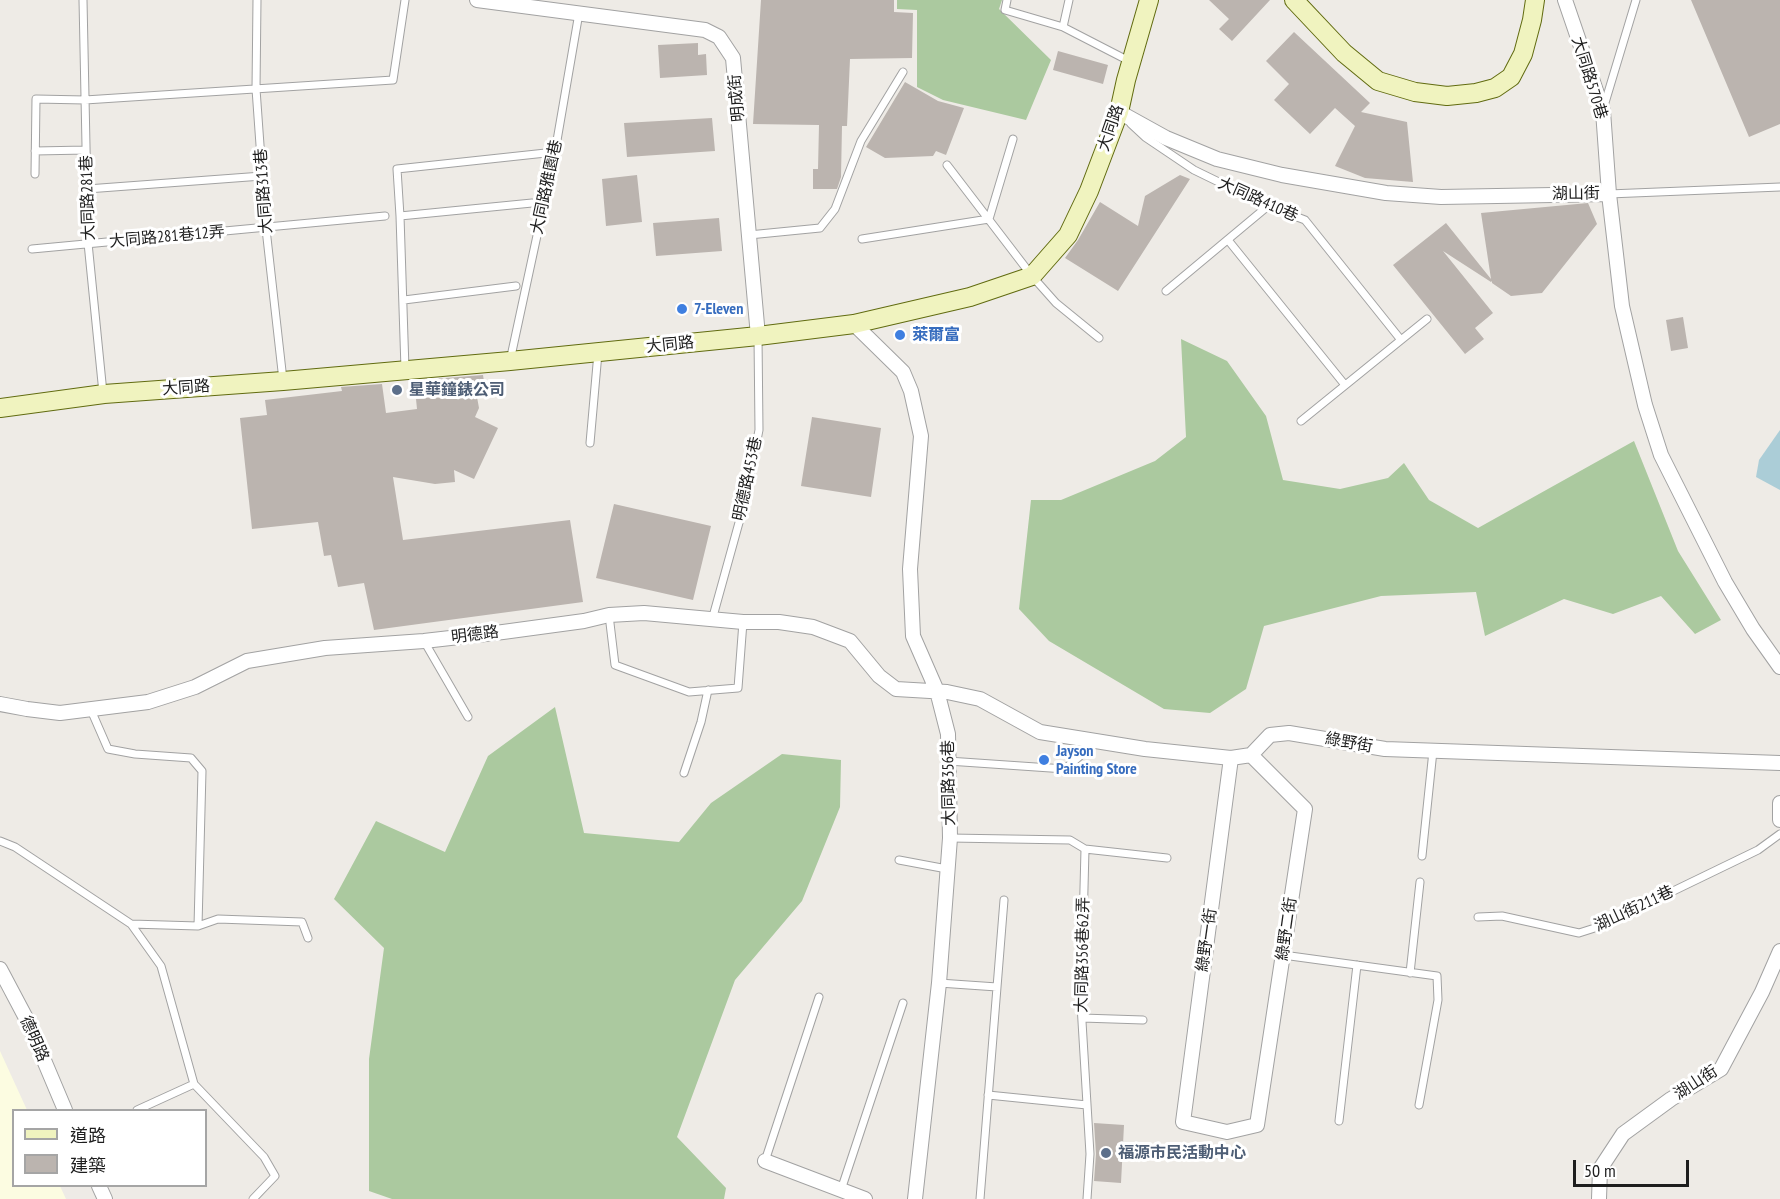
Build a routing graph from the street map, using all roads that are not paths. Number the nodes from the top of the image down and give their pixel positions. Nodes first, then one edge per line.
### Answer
1 (83, 0) edge
2 (257, 0) edge
3 (405, 0) edge
4 (477, 0) edge
5 (1007, 0) edge
6 (1069, 0) edge
7 (1149, 0) edge
8 (1294, 0) edge
9 (1535, 0) edge
10 (1565, 0) edge
11 (1636, 0) edge
12 (579, 13) junction
13 (1063, 27) junction
14 (1131, 62) junction
15 (903, 72) dead end
16 (256, 89) junction
17 (85, 100) junction
18 (1603, 111) junction
19 (1119, 112) junction
20 (1013, 139) dead end
21 (86, 150) junction
22 (35, 151) junction
23 (555, 152) junction
24 (947, 165) dead end
25 (35, 174) dead end
26 (262, 176) junction
27 (1780, 187) edge
28 (87, 189) junction
29 (1609, 194) junction
30 (532, 203) dead end
31 (1268, 206) junction
32 (385, 216) dead end
33 (400, 216) junction
34 (989, 219) junction
35 (266, 229) junction
36 (749, 235) junction
37 (861, 238) dead end
38 (1228, 240) junction
39 (88, 243) junction
40 (32, 249) dead end
41 (1032, 276) junction
42 (516, 286) dead end
43 (1166, 291) dead end
44 (404, 300) junction
45 (1427, 319) dead end
46 (854, 324) junction
47 (758, 336) junction
48 (1099, 338) dead end
49 (1401, 340) junction
50 (598, 352) junction
51 (510, 361) junction
52 (405, 369) junction
53 (283, 381) junction
54 (1345, 385) junction
55 (104, 394) junction
56 (0, 408) edge
57 (1301, 421) dead end
58 (590, 443) dead end
59 (609, 615) junction
60 (712, 620) junction
61 (743, 622) junction
62 (423, 641) junction
63 (1780, 667) edge
64 (708, 690) junction
65 (937, 691) junction
66 (0, 704) edge
67 (91, 710) junction
68 (468, 717) dead end
69 (1096, 742) junction
70 (1433, 751) junction
71 (1251, 755) junction
72 (1231, 758) junction
73 (948, 761) junction
74 (1780, 763) edge
75 (684, 773) dead end
76 (1780, 803) edge
77 (1780, 820) edge
78 (1780, 834) edge
79 (950, 838) junction
80 (0, 841) edge
81 (1085, 849) junction
82 (1422, 856) dead end
83 (1167, 858) dead end
84 (899, 860) dead end
85 (947, 869) junction
86 (1420, 882) dead end
87 (1004, 900) dead end
88 (1478, 917) dead end
89 (131, 924) junction
90 (198, 926) junction
91 (308, 938) dead end
92 (1780, 951) edge
93 (1283, 956) junction
94 (1357, 966) junction
95 (0, 969) edge
96 (1410, 973) junction
97 (939, 983) junction
98 (997, 987) junction
99 (819, 997) dead end
100 (903, 1003) dead end
101 (1082, 1018) junction
102 (1143, 1020) dead end
103 (194, 1084) junction
104 (988, 1095) junction
105 (1087, 1105) junction
106 (1419, 1105) dead end
107 (65, 1109) edge
108 (139, 1109) edge
109 (1339, 1121) dead end
110 (1257, 1125) joint
111 (765, 1161) joint
112 (841, 1190) junction
113 (253, 1199) edge
114 (865, 1199) edge
115 (915, 1199) edge
116 (980, 1199) edge
117 (1087, 1199) edge
118 (1599, 1199) edge

1 - 17 lane, 大同路281巷
2 - 16 lane, 大同路313巷
3 - 16 lane
4 - 12 street, 明成街
5 - 13 lane
6 - 13 lane
7 - 14 street, 大同路
8 - 9 street
10 - 18 street, 大同路570巷
11 - 18 lane
12 - 23 lane, 大同路雅園巷
12 - 36 street, 明成街
13 - 14 lane
14 - 19 street, 大同路
15 - 36 lane
16 - 17 lane
16 - 26 lane, 大同路313巷
17 - 21 lane, 大同路281巷
17 - 22 lane
18 - 29 street, 大同路570巷
19 - 29 street, 湖山街
19 - 31 lane, 大同路410巷
19 - 41 street, 大同路
20 - 34 lane
21 - 22 lane
21 - 28 lane, 大同路281巷
22 - 25 lane
23 - 33 lane
23 - 51 lane, 大同路雅園巷
24 - 34 lane
26 - 28 lane
26 - 35 lane, 大同路313巷
27 - 29 lane
28 - 39 lane, 大同路281巷
29 - 63 street, 湖山街
30 - 33 lane
31 - 38 lane
31 - 49 lane, 大同路410巷
32 - 35 lane, 大同路281巷12弄
33 - 44 lane
34 - 37 lane
34 - 41 lane
35 - 39 lane, 大同路281巷12弄
35 - 53 lane, 大同路313巷
36 - 47 street, 明成街
38 - 43 lane
38 - 54 lane
39 - 40 lane, 大同路281巷12弄
39 - 55 lane, 大同路281巷
41 - 46 street, 大同路
41 - 48 lane
42 - 44 lane
44 - 52 lane
45 - 49 lane
46 - 47 street, 大同路
46 - 65 street, 大同路356巷
47 - 50 street, 大同路
47 - 60 lane, 明德路453巷
49 - 54 lane
50 - 51 street, 大同路
50 - 58 lane
51 - 52 street, 大同路
52 - 53 street, 大同路
53 - 55 street, 大同路
54 - 57 lane
55 - 56 street, 大同路
59 - 60 street, 明德路
59 - 62 street, 明德路
59 - 64 lane
60 - 61 street, 明德路
61 - 64 lane
61 - 65 street, 明德路
62 - 67 street, 明德路
62 - 68 lane
64 - 75 lane
65 - 69 street
65 - 73 street, 大同路356巷
66 - 67 street, 明德路
67 - 90 lane
69 - 72 street
69 - 73 lane
70 - 71 street, 綠野街
70 - 74 street, 綠野街
70 - 82 lane
71 - 72 street
71 - 93 street, 綠野二街
72 - 110 street, 綠野一街
73 - 79 street, 大同路356巷
76 - 77 street
78 - 88 lane, 湖山街211巷
79 - 81 lane
79 - 85 street, 大同路356巷
80 - 89 lane
81 - 83 lane
81 - 101 lane, 大同路356巷62弄
84 - 85 lane
85 - 97 street, 大同路356巷
86 - 96 lane
87 - 98 lane
89 - 90 lane
89 - 103 lane
90 - 91 lane
92 - 118 street, 湖山街
93 - 94 lane
93 - 110 street, 綠野二街
94 - 96 lane
94 - 109 lane
95 - 107 street, 德明路
96 - 106 lane
97 - 98 lane
97 - 115 street, 大同路356巷
98 - 104 lane
99 - 111 lane
100 - 112 lane
101 - 102 lane
101 - 105 lane, 大同路356巷62弄
103 - 108 lane
103 - 113 lane
104 - 105 lane
104 - 116 lane
105 - 117 lane, 大同路356巷62弄
111 - 112 street
112 - 114 street

